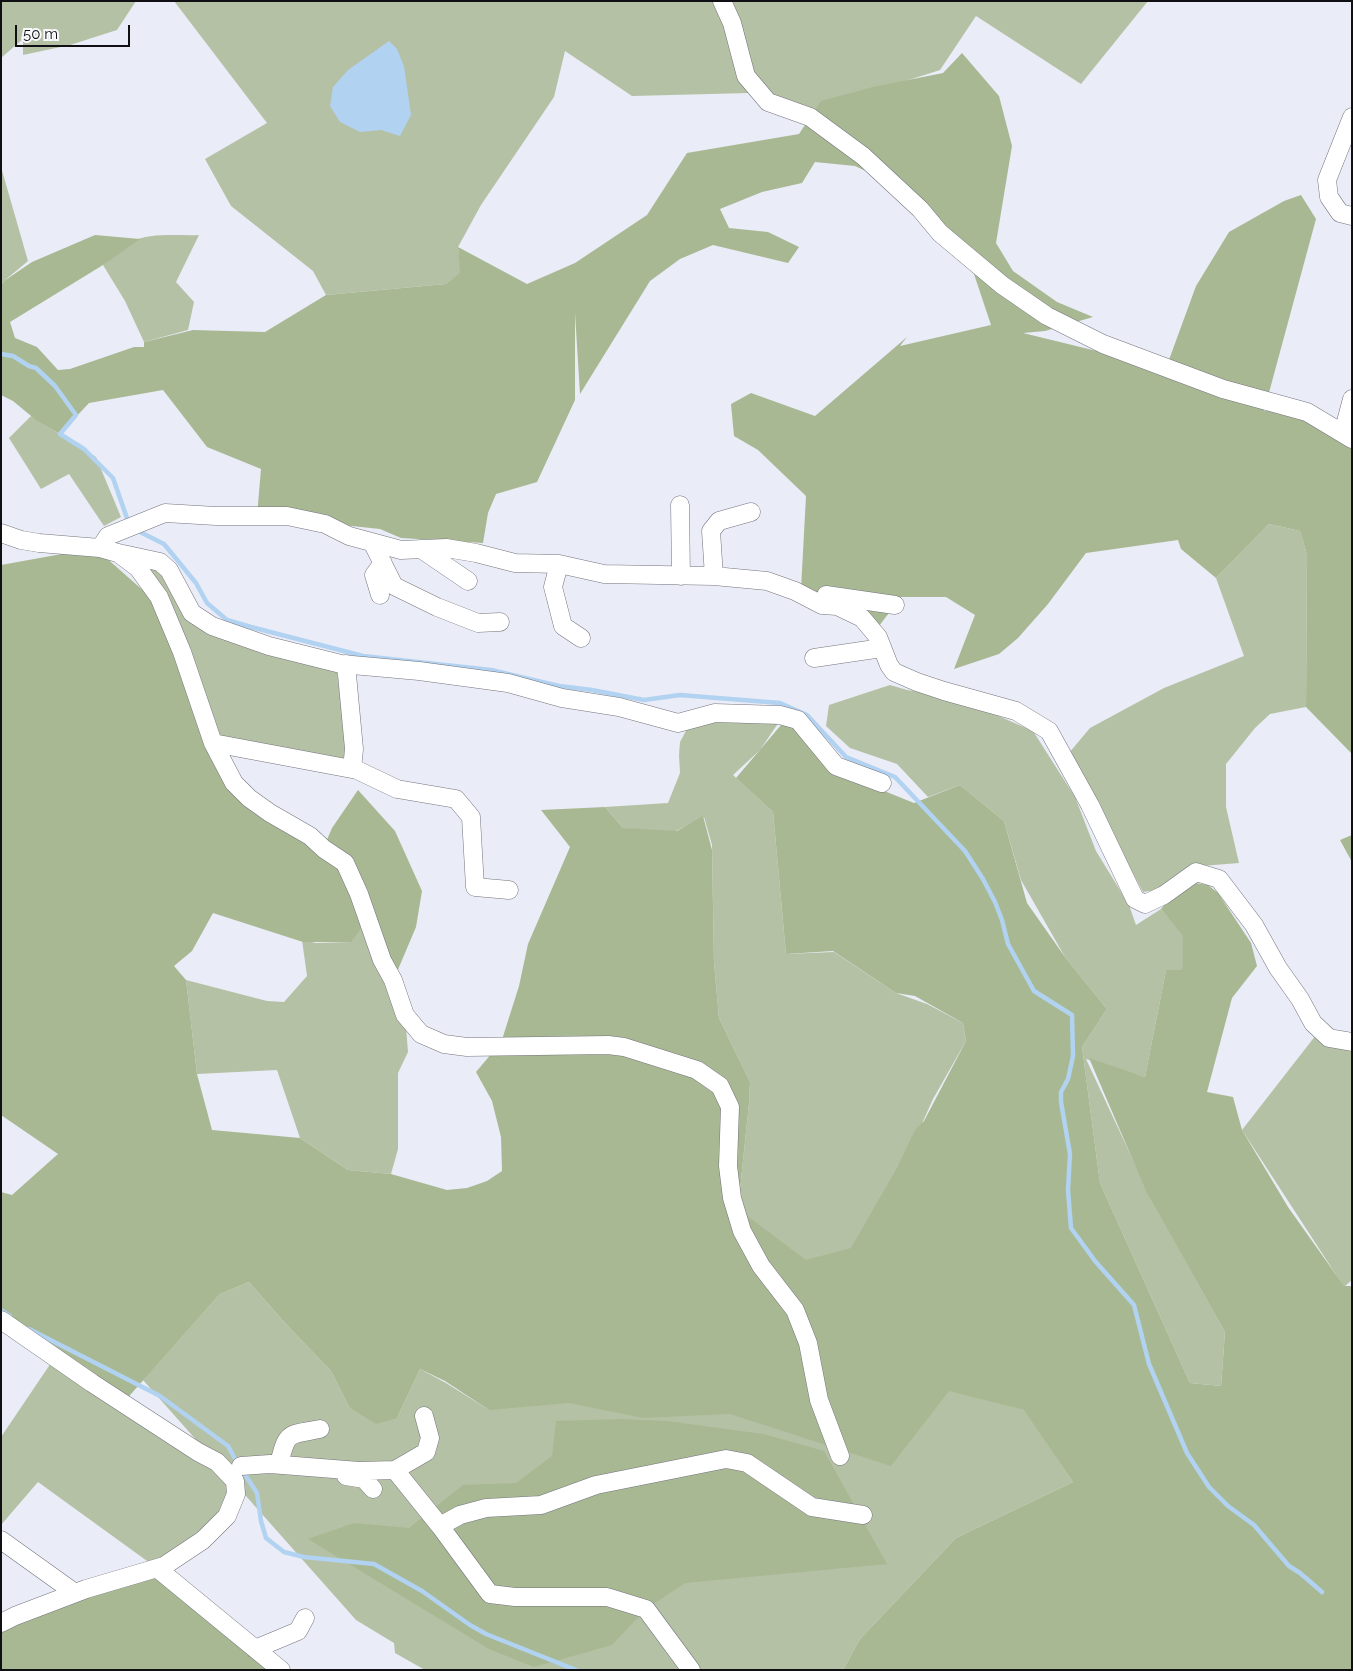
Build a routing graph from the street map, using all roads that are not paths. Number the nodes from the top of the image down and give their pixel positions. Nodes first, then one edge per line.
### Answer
1 (722, 1) edge
2 (1352, 117) edge
3 (1352, 216) edge
4 (1352, 399) edge
5 (1347, 436) edge
6 (680, 504) dead end
7 (751, 512) dead end
8 (1, 533) edge
9 (372, 542) junction
10 (100, 548) junction
11 (421, 549) junction
12 (118, 553) junction
13 (383, 563) junction
14 (559, 564) junction
15 (682, 576) junction
16 (714, 576) junction
17 (468, 581) dead end
18 (795, 591) junction
19 (380, 595) dead end
20 (895, 605) dead end
21 (500, 622) dead end
22 (581, 638) dead end
23 (882, 648) junction
24 (814, 658) dead end
25 (346, 664) junction
26 (213, 744) junction
27 (352, 769) junction
28 (882, 784) dead end
29 (509, 890) dead end
30 (1352, 1042) edge
31 (1, 1320) edge
32 (424, 1416) dead end
33 (320, 1429) dead end
34 (840, 1456) dead end
35 (279, 1464) junction
36 (241, 1466) dead end
37 (319, 1468) junction
38 (395, 1470) junction
39 (373, 1489) dead end
40 (863, 1515) dead end
41 (440, 1526) junction
42 (1, 1540) edge
43 (158, 1569) junction
44 (75, 1593) junction
45 (306, 1618) dead end
46 (1, 1623) edge
47 (255, 1649) junction
48 (281, 1670) edge
49 (691, 1670) edge

1 - 5 street
2 - 3 street
4 - 5 street
6 - 15 street
7 - 16 street
8 - 10 street
9 - 10 street
9 - 11 street
9 - 13 street
10 - 12 street
11 - 14 street
11 - 17 street
12 - 25 street
12 - 26 street
13 - 19 street
13 - 21 street
14 - 15 street
14 - 22 street
15 - 16 street
16 - 18 street
18 - 20 street
18 - 23 street
23 - 24 street
23 - 30 street
25 - 27 street
25 - 28 street
26 - 27 street
26 - 34 street
27 - 29 street
31 - 43 street
32 - 38 street
33 - 35 street
35 - 36 street
35 - 37 street
37 - 38 street
37 - 39 street
38 - 41 street
40 - 41 street
41 - 49 street
42 - 44 street
43 - 44 street
43 - 47 street
44 - 46 street
45 - 47 street
47 - 48 street

